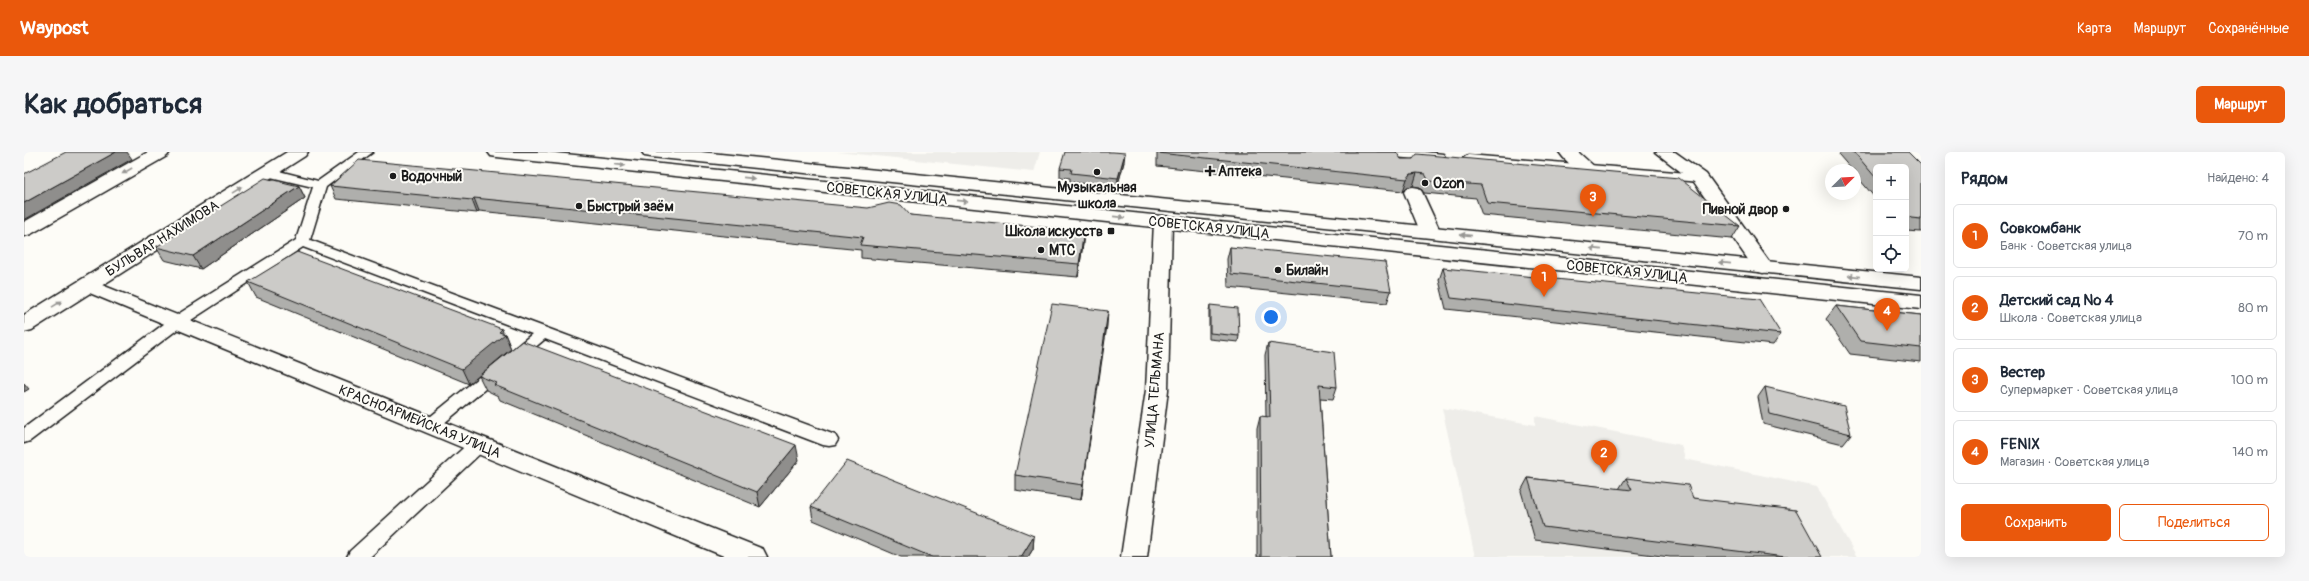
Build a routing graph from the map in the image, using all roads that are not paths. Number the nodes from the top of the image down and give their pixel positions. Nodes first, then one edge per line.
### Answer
1 (161, 152) edge
2 (299, 152) edge
3 (367, 152) edge
4 (498, 152) edge
5 (652, 152) edge
6 (1568, 152) edge
7 (1664, 152) edge
8 (1395, 156) edge
9 (1588, 169) junction
10 (267, 172) junction
11 (1700, 178) junction
12 (320, 185) junction
13 (1413, 192) dead end
14 (1163, 222) junction
15 (24, 230) edge
16 (1430, 231) junction
17 (302, 242) junction
18 (1763, 267) junction
19 (1921, 283) edge
20 (87, 286) junction
21 (1921, 302) edge
22 (177, 322) junction
23 (24, 325) edge
24 (543, 333) junction
25 (431, 425) junction
26 (24, 437) edge
27 (829, 440) dead end
28 (478, 444) junction
29 (739, 555) edge
30 (358, 557) edge
31 (1134, 557) edge

1 -> 15 main road
2 - 10 main road, БУЛЬВАР НАХИМОВА
3 - 12 lane
4 -> 14 main road, СОВЕТСКАЯ УЛИЦА
5 - 16 main road, СОВЕТСКАЯ УЛИЦА
6 - 9 main road
7 - 11 main road
8 - 9 lane
9 - 11 lane
10 - 12 lane
20 -> 10 main road, БУЛЬВАР НАХИМОВА
11 - 18 main road
12 - 17 lane
13 - 16 main road
14 - 21 main road, СОВЕТСКАЯ УЛИЦА
14 - 31 main road, УЛИЦА ТЕЛЬМАНА
18 -> 16 main road, СОВЕТСКАЯ УЛИЦА
17 - 22 lane
17 - 24 lane
19 -> 18 main road, СОВЕТСКАЯ УЛИЦА
20 - 22 main road, КРАСНОАРМЕЙСКАЯ УЛИЦА
23 -> 20 main road, БУЛЬВАР НАХИМОВА
22 - 25 main road, КРАСНОАРМЕЙСКАЯ УЛИЦА
22 - 26 lane
24 - 25 lane
24 - 27 lane
25 - 28 main road, КРАСНОАРМЕЙСКАЯ УЛИЦА
28 - 29 main road, КРАСНОАРМЕЙСКАЯ УЛИЦА
28 - 30 lane

